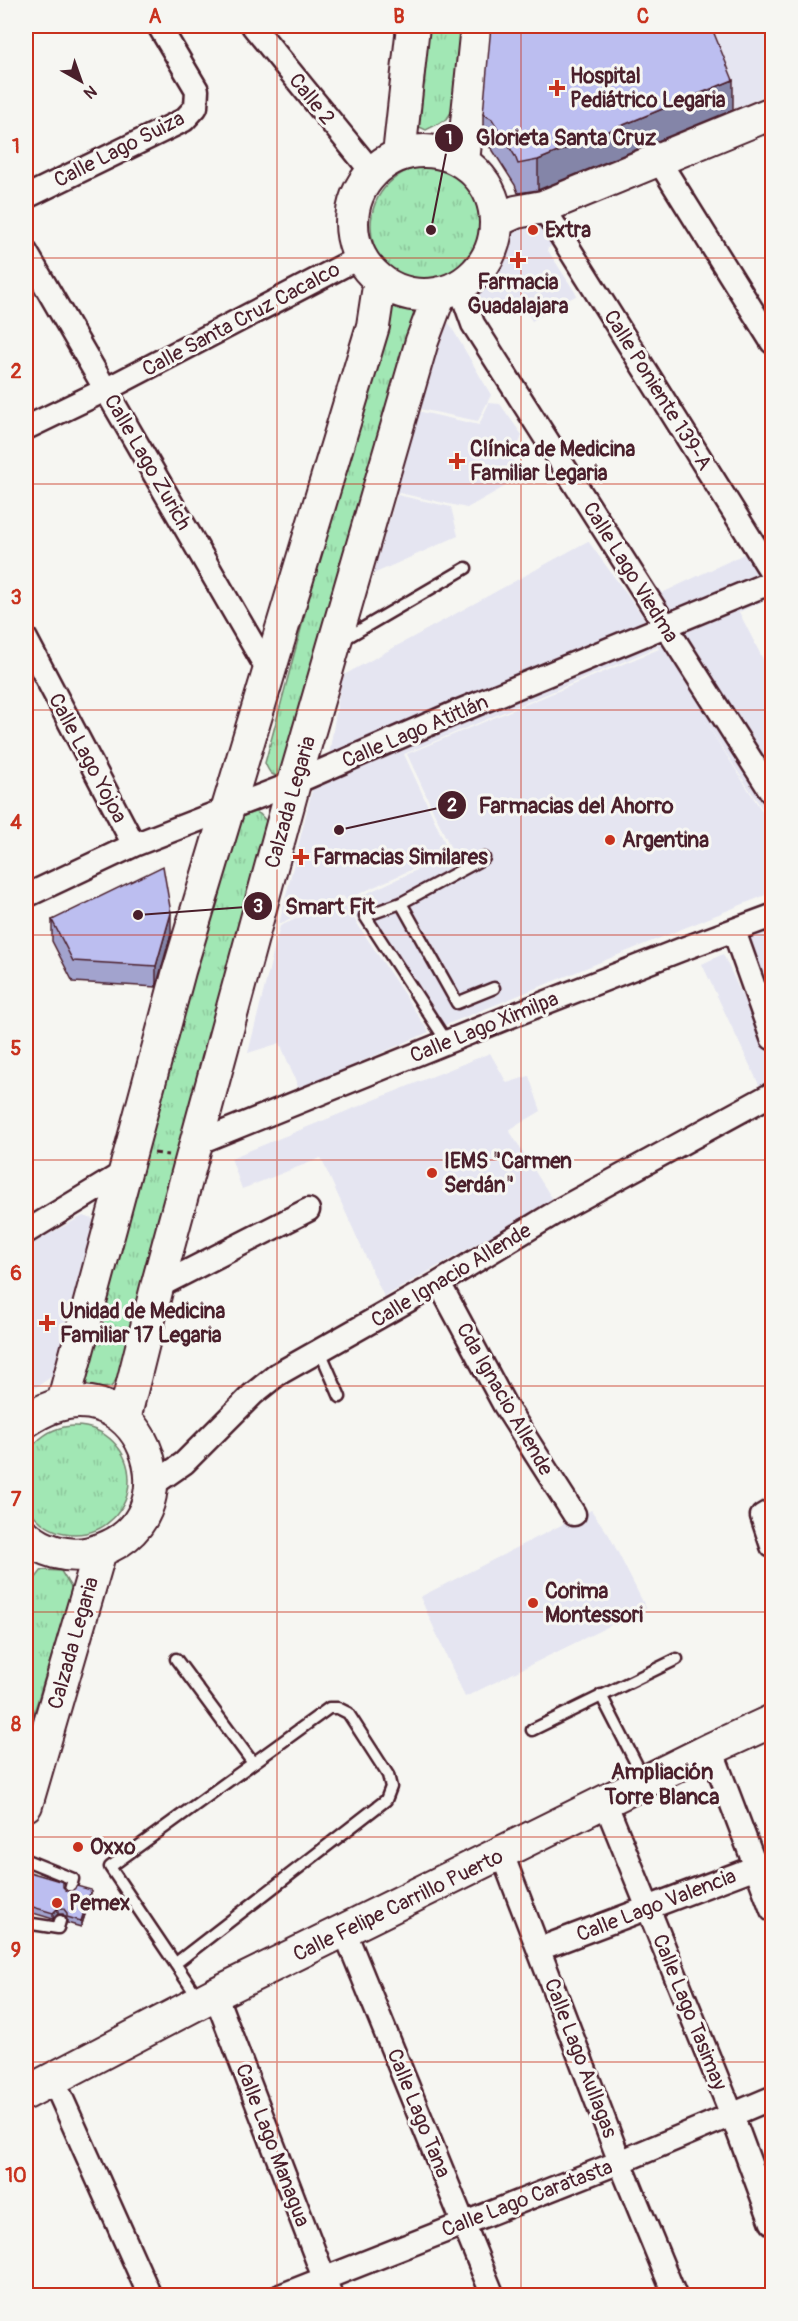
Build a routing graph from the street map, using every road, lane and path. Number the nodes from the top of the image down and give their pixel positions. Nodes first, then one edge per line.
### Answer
1 (159, 26) edge
2 (253, 26) edge
3 (413, 26) edge
4 (477, 26) edge
5 (772, 113) edge
6 (399, 155) junction
7 (659, 161) junction
8 (463, 162) junction
9 (372, 172) junction
10 (26, 196) edge
11 (512, 210) junction
12 (26, 252) edge
13 (360, 257) junction
14 (380, 280) junction
15 (450, 289) junction
16 (772, 342) edge
17 (107, 389) junction
18 (26, 428) edge
19 (466, 568) dead end
20 (772, 573) edge
21 (772, 582) edge
22 (665, 626) junction
23 (26, 639) edge
24 (336, 644) junction
25 (269, 672) junction
26 (294, 783) junction
27 (772, 793) edge
28 (226, 808) junction
29 (134, 845) junction
30 (484, 858) dead end
31 (26, 896) edge
32 (401, 903) junction
33 (772, 916) edge
34 (734, 931) junction
35 (494, 987) dead end
36 (772, 1038) edge
37 (447, 1042) junction
38 (772, 1094) edge
39 (196, 1151) junction
40 (127, 1162) junction
41 (308, 1210) dead end
42 (26, 1232) edge
43 (439, 1283) junction
44 (157, 1287) junction
45 (320, 1351) junction
46 (339, 1397) dead end
47 (63, 1403) junction
48 (124, 1419) junction
49 (26, 1421) edge
50 (152, 1486) junction
51 (767, 1513) edge
52 (574, 1514) dead end
53 (27, 1543) edge
54 (772, 1546) edge
55 (100, 1551) junction
56 (176, 1659) dead end
57 (677, 1659) dead end
58 (601, 1695) junction
59 (772, 1721) edge
60 (532, 1730) dead end
61 (711, 1749) junction
62 (253, 1763) junction
63 (645, 1782) junction
64 (605, 1802) junction
65 (26, 1805) edge
66 (502, 1854) junction
67 (26, 1860) edge
68 (764, 1864) edge
69 (70, 1890) edge
70 (649, 1907) junction
71 (772, 1910) edge
72 (60, 1921) dead end
73 (26, 1923) edge
74 (345, 1930) junction
75 (539, 1949) junction
76 (176, 1963) junction
77 (208, 1998) junction
78 (53, 2079) junction
79 (26, 2093) edge
80 (772, 2098) edge
81 (732, 2115) junction
82 (620, 2162) junction
83 (464, 2223) junction
84 (772, 2223) edge
85 (328, 2287) edge
86 (150, 2295) edge
87 (280, 2295) edge
88 (493, 2295) edge
89 (675, 2295) edge

1 - 10 street, Calle Lago Suiza
2 - 9 street, Calle 2
3 - 6 main road
4 - 8 main road
5 - 7 main road
6 - 8 main road
6 - 9 main road
7 - 11 main road
7 - 16 street
8 - 11 main road
9 - 13 main road
11 - 15 main road
11 - 20 street, Calle Poniente 139-A
12 - 17 street, Calle Lago Zurich
13 - 14 main road
13 - 17 street, Calle Santa Cruz Cacalco
14 - 15 main road
14 - 25 main road
15 - 22 street, Calle Lago Viedma
15 - 24 main road, Calzada Legaria
17 - 18 street, Calle Santa Cruz Cacalco
17 - 25 street, Calle Lago Zurich
19 - 24 lane
21 - 22 street, Calle Lago Atitlán
22 - 26 street, Calle Lago Atitlán
22 - 27 street, Calle Lago Viedma
23 - 29 street, Calle Lago Yojoa
24 - 26 main road, Calzada Legaria
25 - 28 main road
26 - 28 street, Calle Lago Atitlán
26 - 39 main road, Calzada Legaria
28 - 29 street, Calle Lago Atitlán
28 - 40 main road
29 - 31 street, Calle Lago Atitlán
30 - 32 lane
32 - 35 lane
32 - 37 lane
33 - 34 street, Calle Lago Ximilpa
34 - 36 street
34 - 37 street, Calle Lago Ximilpa
37 - 39 street, Calle Lago Ximilpa
38 - 43 street, Calle Ignacio Allende
39 - 40 path
39 - 44 main road, Calzada Legaria
40 - 42 street
40 - 47 main road
41 - 44 street
43 - 45 street, Calle Ignacio Allende
43 - 52 street, Cda Ignacio Allende
44 - 48 main road, Calzada Legaria
45 - 46 lane
45 - 50 street, Calle Ignacio Allende
47 - 48 main road
47 - 49 main road
48 - 50 main road
50 - 55 main road
51 - 54 street
53 - 55 main road
55 - 65 main road, Calzada Legaria
56 - 62 lane
57 - 58 lane
58 - 60 lane
58 - 63 lane
59 - 61 main road, Calle Felipe Carrillo Puerto
61 - 63 main road, Calle Felipe Carrillo Puerto
61 - 68 street
62 - 76 lane
62 - 76 lane
63 - 64 main road, Calle Felipe Carrillo Puerto
64 - 66 main road, Calle Felipe Carrillo Puerto
64 - 70 street, Calle Lago Tasimay
66 - 74 main road, Calle Felipe Carrillo Puerto
66 - 75 street, Calle Lago Aullagas
67 - 69 lane
68 - 70 street, Calle Lago Valencia
68 - 71 street
70 - 75 street, Calle Lago Valencia
70 - 81 street, Calle Lago Tasimay
72 - 73 lane
74 - 77 main road, Calle Felipe Carrillo Puerto
74 - 83 street, Calle Lago Tana
75 - 82 street, Calle Lago Aullagas
76 - 77 lane
77 - 78 main road, Calle Felipe Carrillo Puerto
77 - 85 street, Calle Lago Managua
78 - 79 main road, Calle Felipe Carrillo Puerto
78 - 86 street
80 - 81 street, Calle Lago Caratasta
81 - 82 street, Calle Lago Caratasta
81 - 84 street, Calle Lago Tasimay
82 - 83 street, Calle Lago Caratasta
82 - 89 street, Calle Lago Aullagas
83 - 85 street, Calle Lago Caratasta
83 - 88 street, Calle Lago Tana
85 - 87 street, Calle Lago Caratasta

